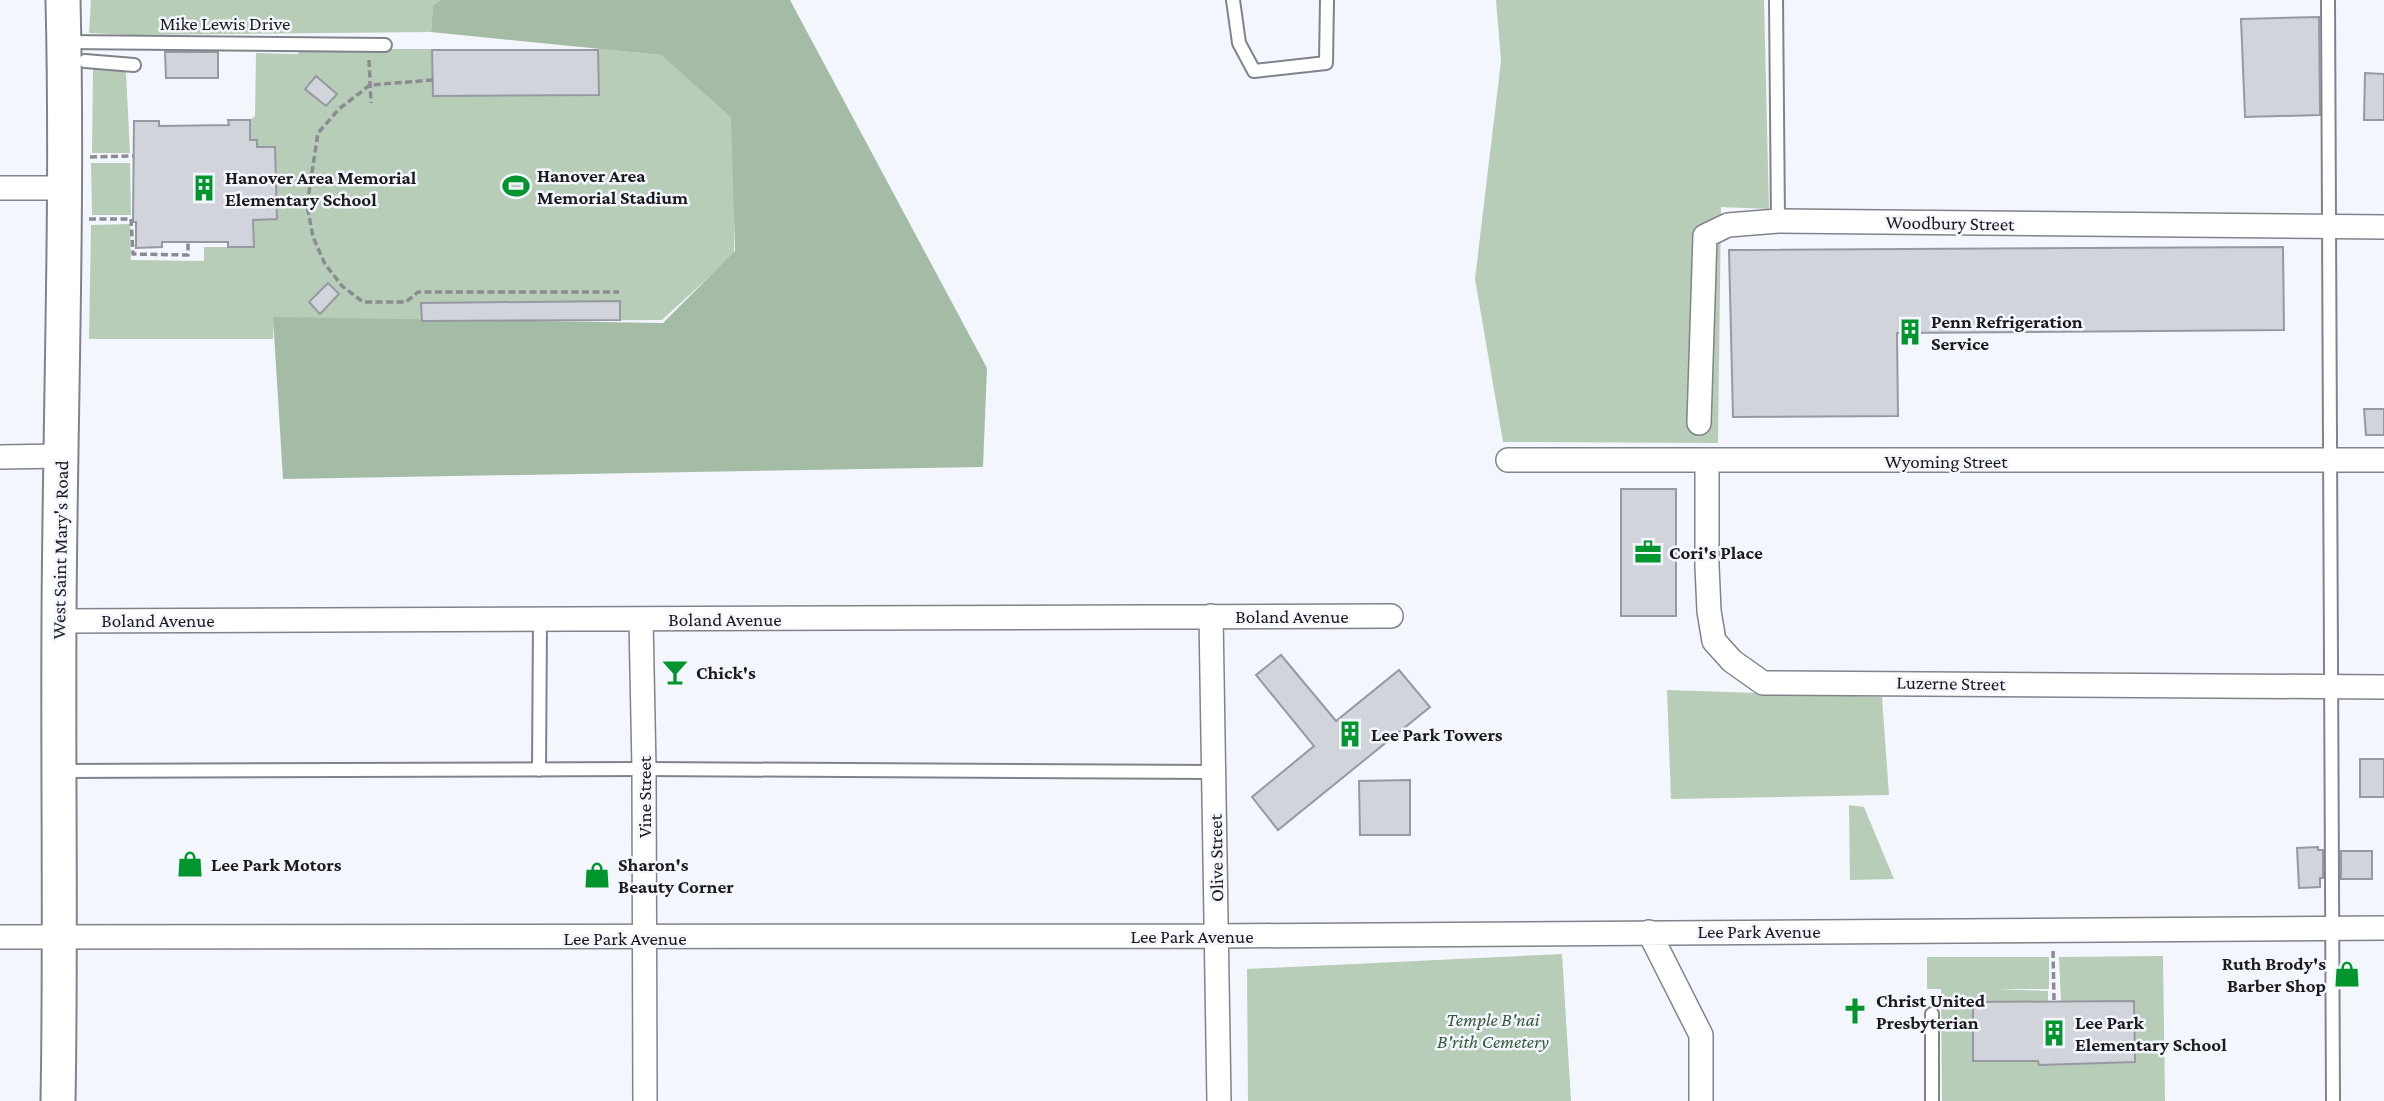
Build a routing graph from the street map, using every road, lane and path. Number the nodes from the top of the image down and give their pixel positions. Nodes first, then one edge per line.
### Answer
1 (63, 0) edge
2 (1233, 0) edge
3 (1327, 0) edge
4 (1776, 0) edge
5 (2328, 0) edge
6 (368, 44) junction
7 (385, 45) dead end
8 (75, 51) junction
9 (134, 65) dead end
10 (433, 80) dead end
11 (370, 85) junction
12 (371, 103) dead end
13 (132, 156) dead end
14 (88, 157) dead end
15 (0, 188) edge
16 (65, 188) junction
17 (87, 219) dead end
18 (1778, 221) junction
19 (2330, 227) junction
20 (2384, 227) edge
21 (188, 242) dead end
22 (619, 292) dead end
23 (1699, 423) dead end
24 (61, 456) junction
25 (0, 457) edge
26 (1508, 460) dead end
27 (2330, 460) junction
28 (2384, 460) edge
29 (1707, 461) junction
30 (1211, 616) junction
31 (1391, 616) dead end
32 (641, 619) junction
33 (540, 620) junction
34 (59, 621) junction
35 (2331, 687) junction
36 (2384, 687) edge
37 (644, 769) junction
38 (539, 770) junction
39 (60, 771) junction
40 (1214, 772) junction
41 (2384, 928) edge
42 (2331, 929) junction
43 (1649, 932) junction
44 (1217, 936) junction
45 (0, 937) edge
46 (61, 938) junction
47 (644, 938) junction
48 (2053, 951) dead end
49 (2054, 1001) dead end
50 (1933, 1014) dead end
51 (58, 1101) edge
52 (645, 1101) edge
53 (1219, 1101) edge
54 (1701, 1101) edge
55 (1932, 1101) edge
56 (2333, 1101) edge

1 - 8 street, West Saint Mary's Road
2 - 3 lane
4 - 18 lane
5 - 19 lane
6 - 7 lane, Mike Lewis Drive
6 - 8 lane, Mike Lewis Drive
6 - 11 path
8 - 9 lane
8 - 16 street, West Saint Mary's Road
10 - 11 path
11 - 12 path
11 - 22 path
13 - 14 path
15 - 16 street
16 - 24 street, West Saint Mary's Road
17 - 21 path
18 - 19 street, Woodbury Street
18 - 23 street, Woodbury Street
19 - 20 street, Woodbury Street
19 - 27 lane
24 - 25 street
24 - 34 street, West Saint Mary's Road
26 - 29 street, Wyoming Street
27 - 28 street, Wyoming Street
27 - 29 street, Wyoming Street
27 - 35 lane
29 - 35 street, Luzerne Street
30 - 31 street, Boland Avenue
30 - 32 street, Boland Avenue
30 - 40 street, Olive Street
32 - 33 street, Boland Avenue
32 - 37 street, Vine Street
33 - 34 street, Boland Avenue
33 - 38 lane
34 - 39 street, West Saint Mary's Road
35 - 36 street, Luzerne Street
35 - 42 lane
37 - 38 lane
37 - 40 lane
37 - 47 street, Vine Street
38 - 39 lane
39 - 46 street, West Saint Mary's Road
40 - 44 street, Olive Street
41 - 42 street, Lee Park Avenue
42 - 43 street, Lee Park Avenue
42 - 56 lane
43 - 44 street, Lee Park Avenue
43 - 54 street
44 - 47 street, Lee Park Avenue
44 - 53 street, Olive Street
45 - 46 street, Lee Park Avenue
46 - 47 street, Lee Park Avenue
46 - 51 street, West Saint Mary's Road
47 - 52 street, Vine Street
48 - 49 path
50 - 55 lane

